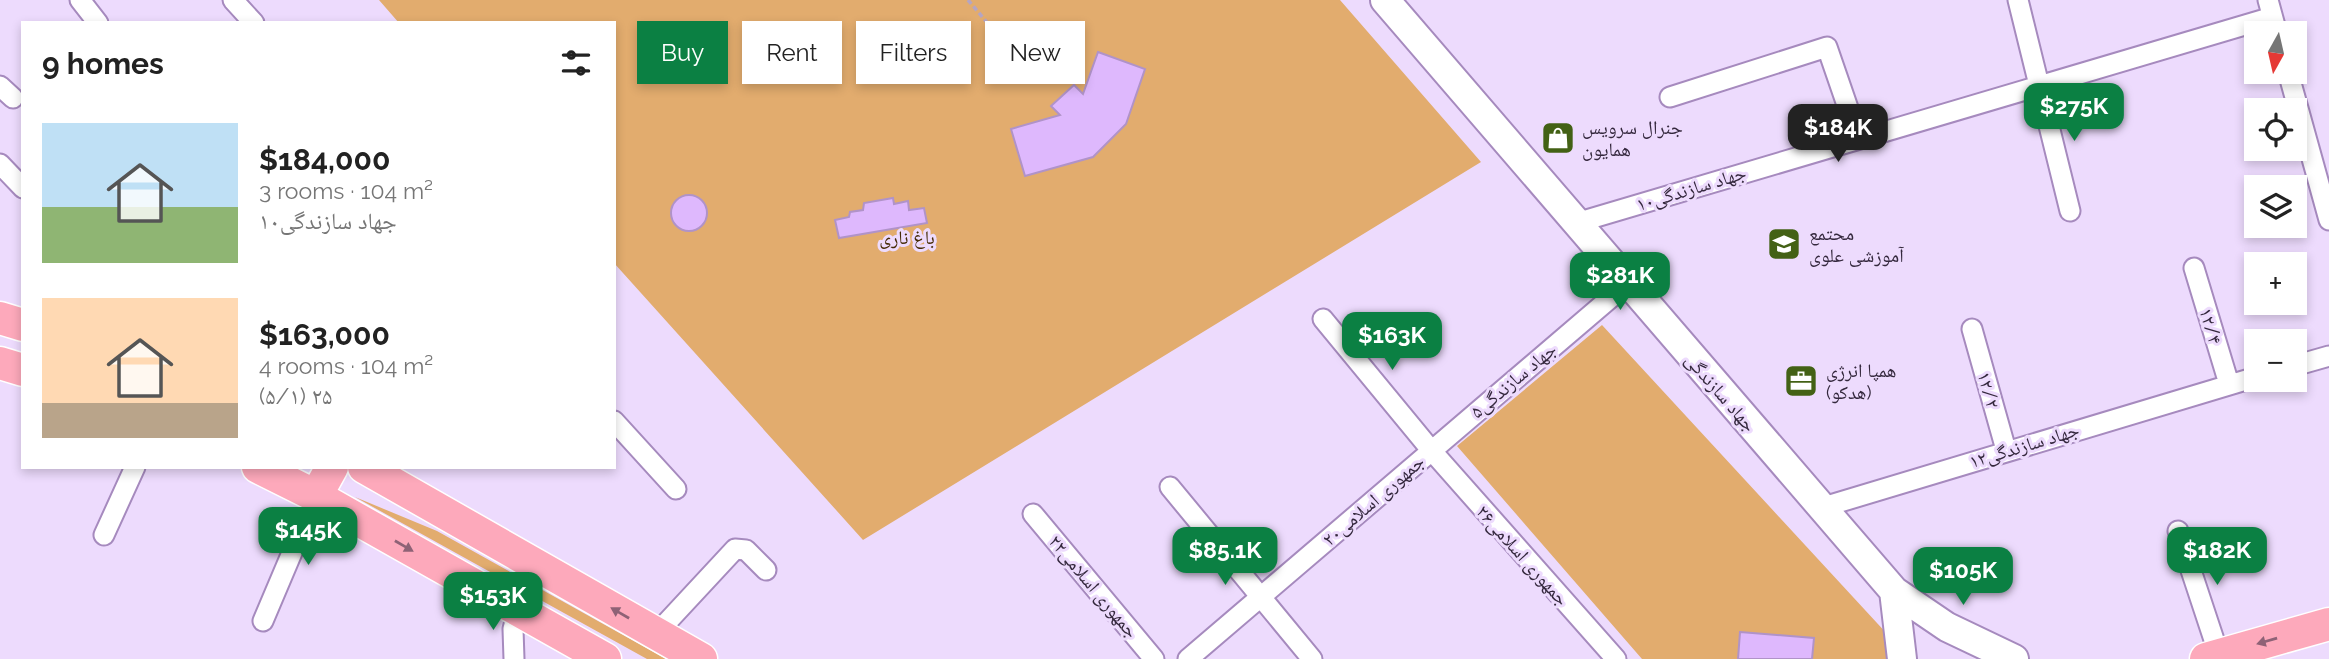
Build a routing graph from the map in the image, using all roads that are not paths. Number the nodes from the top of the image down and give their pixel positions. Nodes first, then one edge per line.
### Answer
1 (80, 0) edge
2 (233, 0) edge
3 (1385, 0) edge
4 (2018, 0) edge
5 (2272, 17) edge
6 (97, 21) edge
7 (252, 21) edge
8 (2291, 84) edge
9 (2039, 85) junction
10 (1670, 97) dead end
11 (1857, 137) junction
12 (0, 164) edge
13 (21, 186) edge
14 (2070, 211) dead end
15 (2329, 218) edge
16 (1576, 222) junction
17 (2194, 268) dead end
18 (1628, 284) junction
19 (0, 318) edge
20 (1323, 319) dead end
21 (21, 324) edge
22 (1972, 329) dead end
23 (2329, 356) edge
24 (2307, 362) edge
25 (0, 363) edge
26 (21, 369) edge
27 (2244, 380) edge
28 (2228, 384) junction
29 (616, 423) edge
30 (1431, 450) junction
31 (2006, 450) junction
32 (134, 469) edge
33 (262, 469) edge
34 (331, 469) edge
35 (367, 469) edge
36 (1170, 487) dead end
37 (676, 489) dead end
38 (316, 496) junction
39 (1820, 508) junction
40 (1033, 514) dead end
41 (2178, 531) dead end
42 (104, 535) dead end
43 (766, 570) dead end
44 (1894, 591) junction
45 (1260, 598) junction
46 (518, 610) junction
47 (263, 621) dead end
48 (2329, 624) edge
49 (656, 634) junction
50 (2212, 657) edge
51 (514, 659) edge
52 (606, 659) edge
53 (701, 659) edge
54 (1154, 659) edge
55 (1188, 659) edge
56 (1312, 659) edge
57 (1616, 659) edge
58 (1902, 659) edge
59 (2014, 659) edge

1 - 6 street
2 - 7 street
3 - 16 main road, جهاد سازندگی
4 - 9 street
5 - 9 street, جهاد سازندگی۱۰
8 - 15 street
9 - 11 street, جهاد سازندگی۱۰
9 - 14 street
10 - 11 street
11 - 16 street, جهاد سازندگی۱۰
12 - 13 street
16 - 18 main road, جهاد سازندگی
17 - 28 street, ۱۲/۴
18 - 30 street, جهاد سازندگی۵
18 - 39 main road, جهاد سازندگی
19 - 21 main road
20 - 30 street, جمهوری اسلامی۲۶
22 - 31 street, ۱۲/۲
23 - 24 street
25 - 26 main road
27 - 28 street, جهاد سازندگی۱۲
28 - 31 street, جهاد سازندگی۱۲
29 - 37 street
30 - 45 street, جمهوری اسلامی۲۰
30 - 57 street, جمهوری اسلامی۲۶
31 - 39 street, جهاد سازندگی۱۲
32 - 42 street
33 - 38 main road
34 - 38 main road
49 -> 35 main road
36 - 45 street
38 -> 46 main road
38 - 47 street
39 - 44 main road, جهاد سازندگی
40 - 54 street, جمهوری اسلامی۲۲
41 - 50 street
43 - 49 street
44 - 58 main road
44 - 59 main road, جهاد سازندگی
45 - 55 street, جمهوری اسلامی۲۰
45 - 56 street
46 - 51 street
46 - 52 main road
48 -> 50 main road
49 - 53 main road

